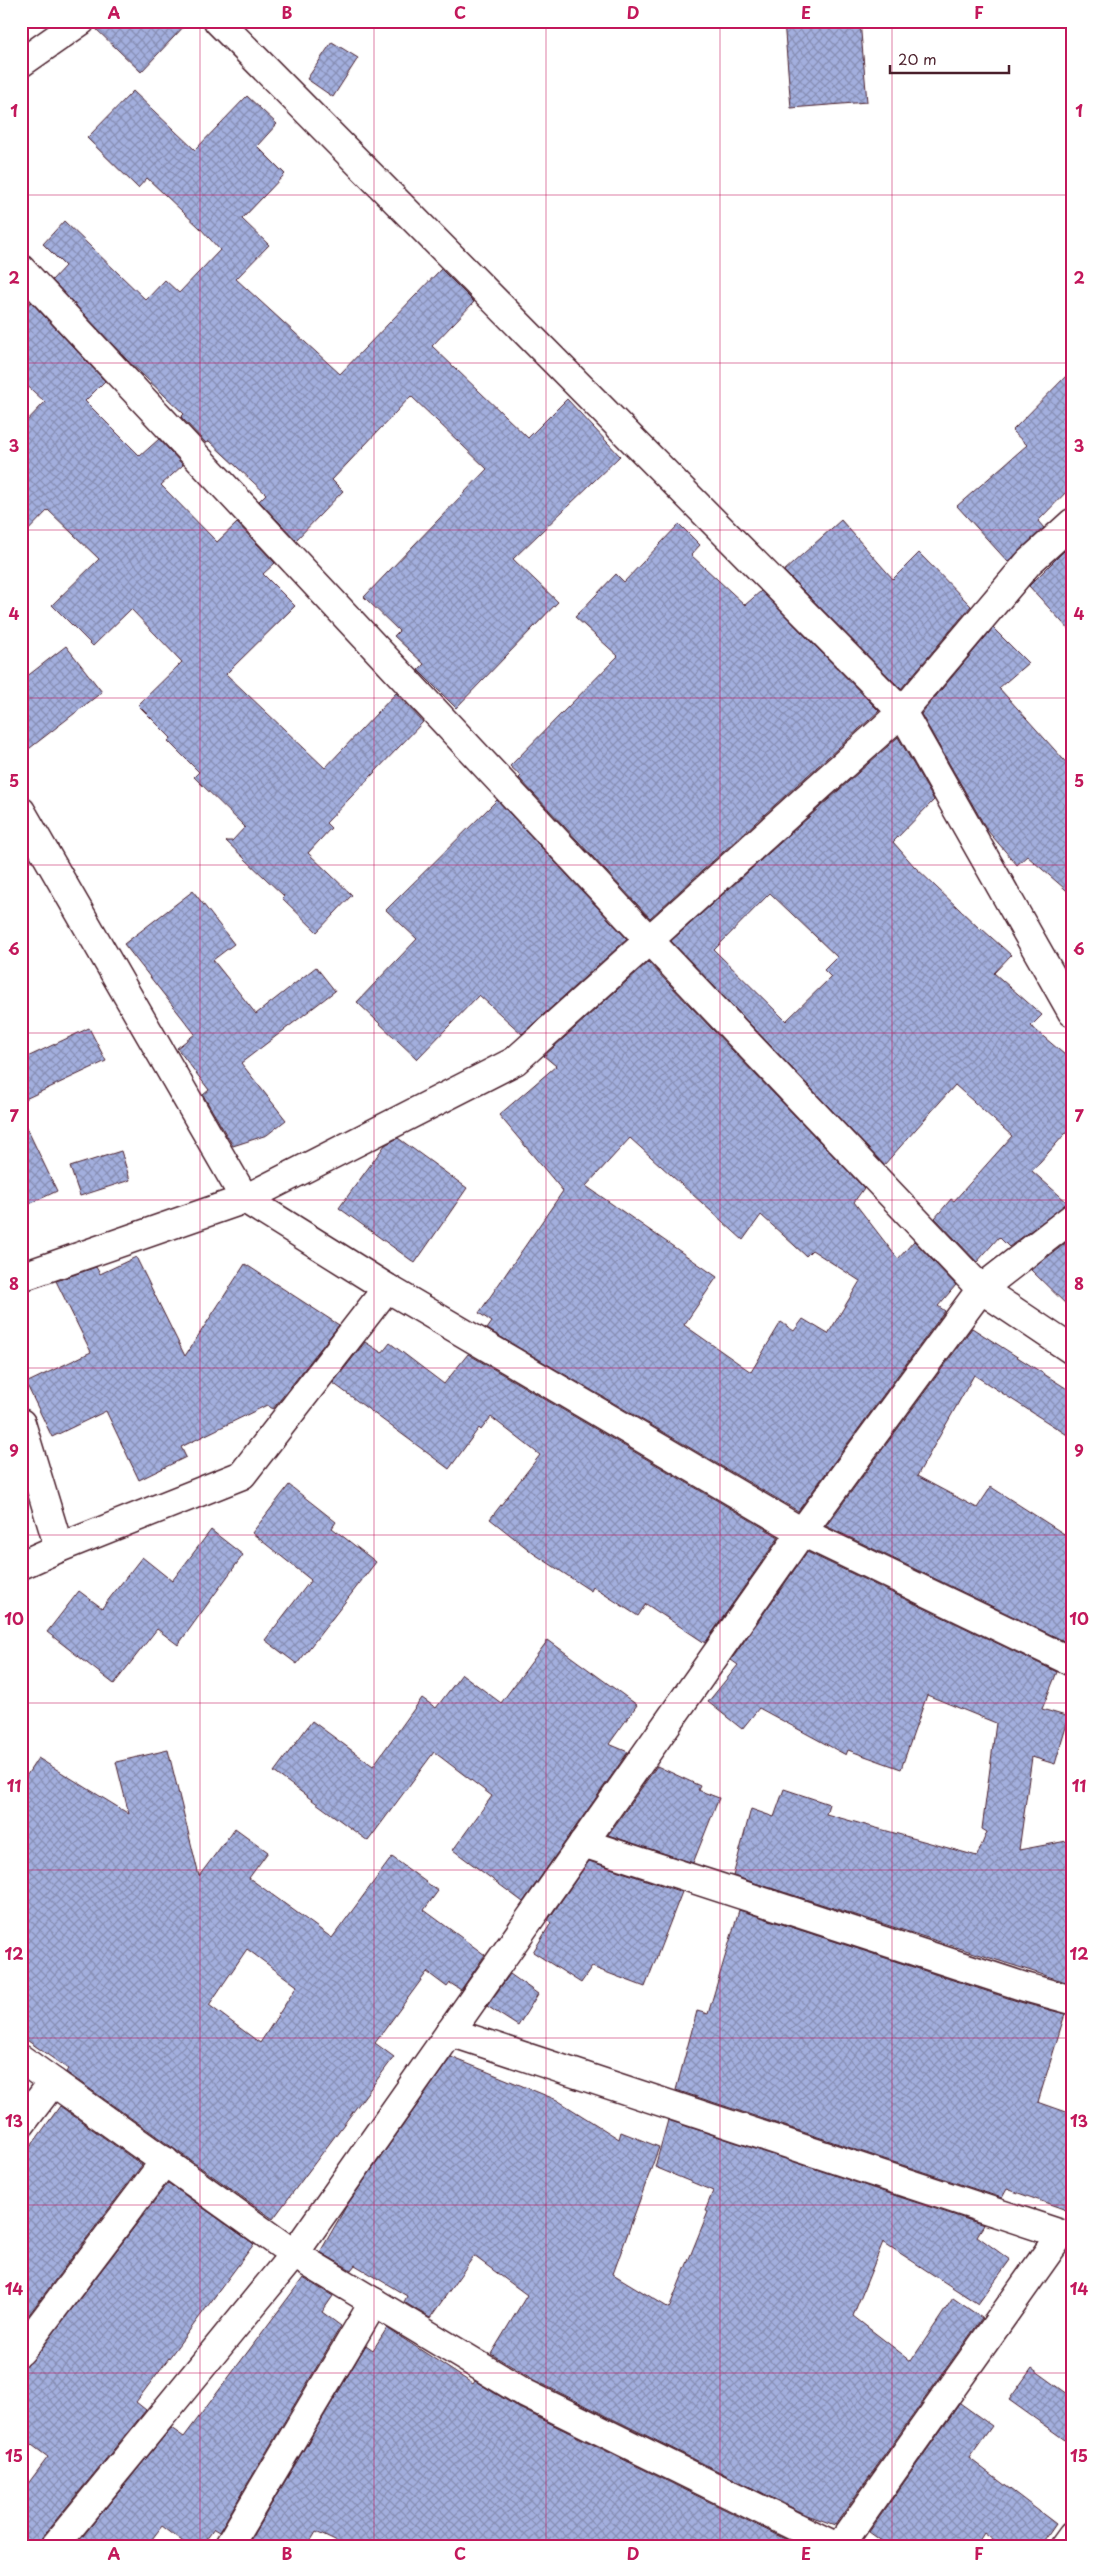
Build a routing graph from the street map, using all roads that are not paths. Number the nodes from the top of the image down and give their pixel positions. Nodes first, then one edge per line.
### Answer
1 (81, 21) edge
2 (218, 21) edge
3 (50, 29) edge
4 (21, 63) edge
5 (21, 269) edge
6 (1072, 522) edge
7 (902, 712) junction
8 (21, 810) edge
9 (649, 940) junction
10 (1072, 1012) edge
11 (245, 1199) junction
12 (1072, 1218) edge
13 (21, 1277) edge
14 (387, 1288) junction
15 (981, 1289) junction
16 (1072, 1350) edge
17 (21, 1423) edge
18 (802, 1532) junction
19 (59, 1548) junction
20 (21, 1565) edge
21 (1072, 1662) edge
22 (583, 1843) junction
23 (1072, 2000) edge
24 (450, 2032) junction
25 (21, 2059) edge
26 (53, 2082) junction
27 (21, 2124) edge
28 (164, 2161) junction
29 (1066, 2224) edge
30 (294, 2254) junction
31 (374, 2302) junction
32 (21, 2351) edge
33 (54, 2547) edge
34 (228, 2547) edge
35 (838, 2547) edge

1 - 3 street
2 - 7 street
3 - 4 street
5 - 9 street
6 - 7 street
7 - 9 street
7 - 10 street
8 - 11 street
9 - 11 street
9 - 15 street
11 - 13 street
11 - 14 street
12 - 15 street
14 - 18 street
14 - 19 street
15 - 16 street
15 - 18 street
17 - 19 street
18 - 21 street
18 - 22 street
19 - 20 street
22 - 23 street
22 - 24 street
24 - 29 street
24 - 30 street
25 - 26 street
26 - 27 street
26 - 28 street
28 - 30 street
28 - 32 street
29 - 35 street
30 - 31 street
30 - 33 street
31 - 34 street
31 - 35 street

